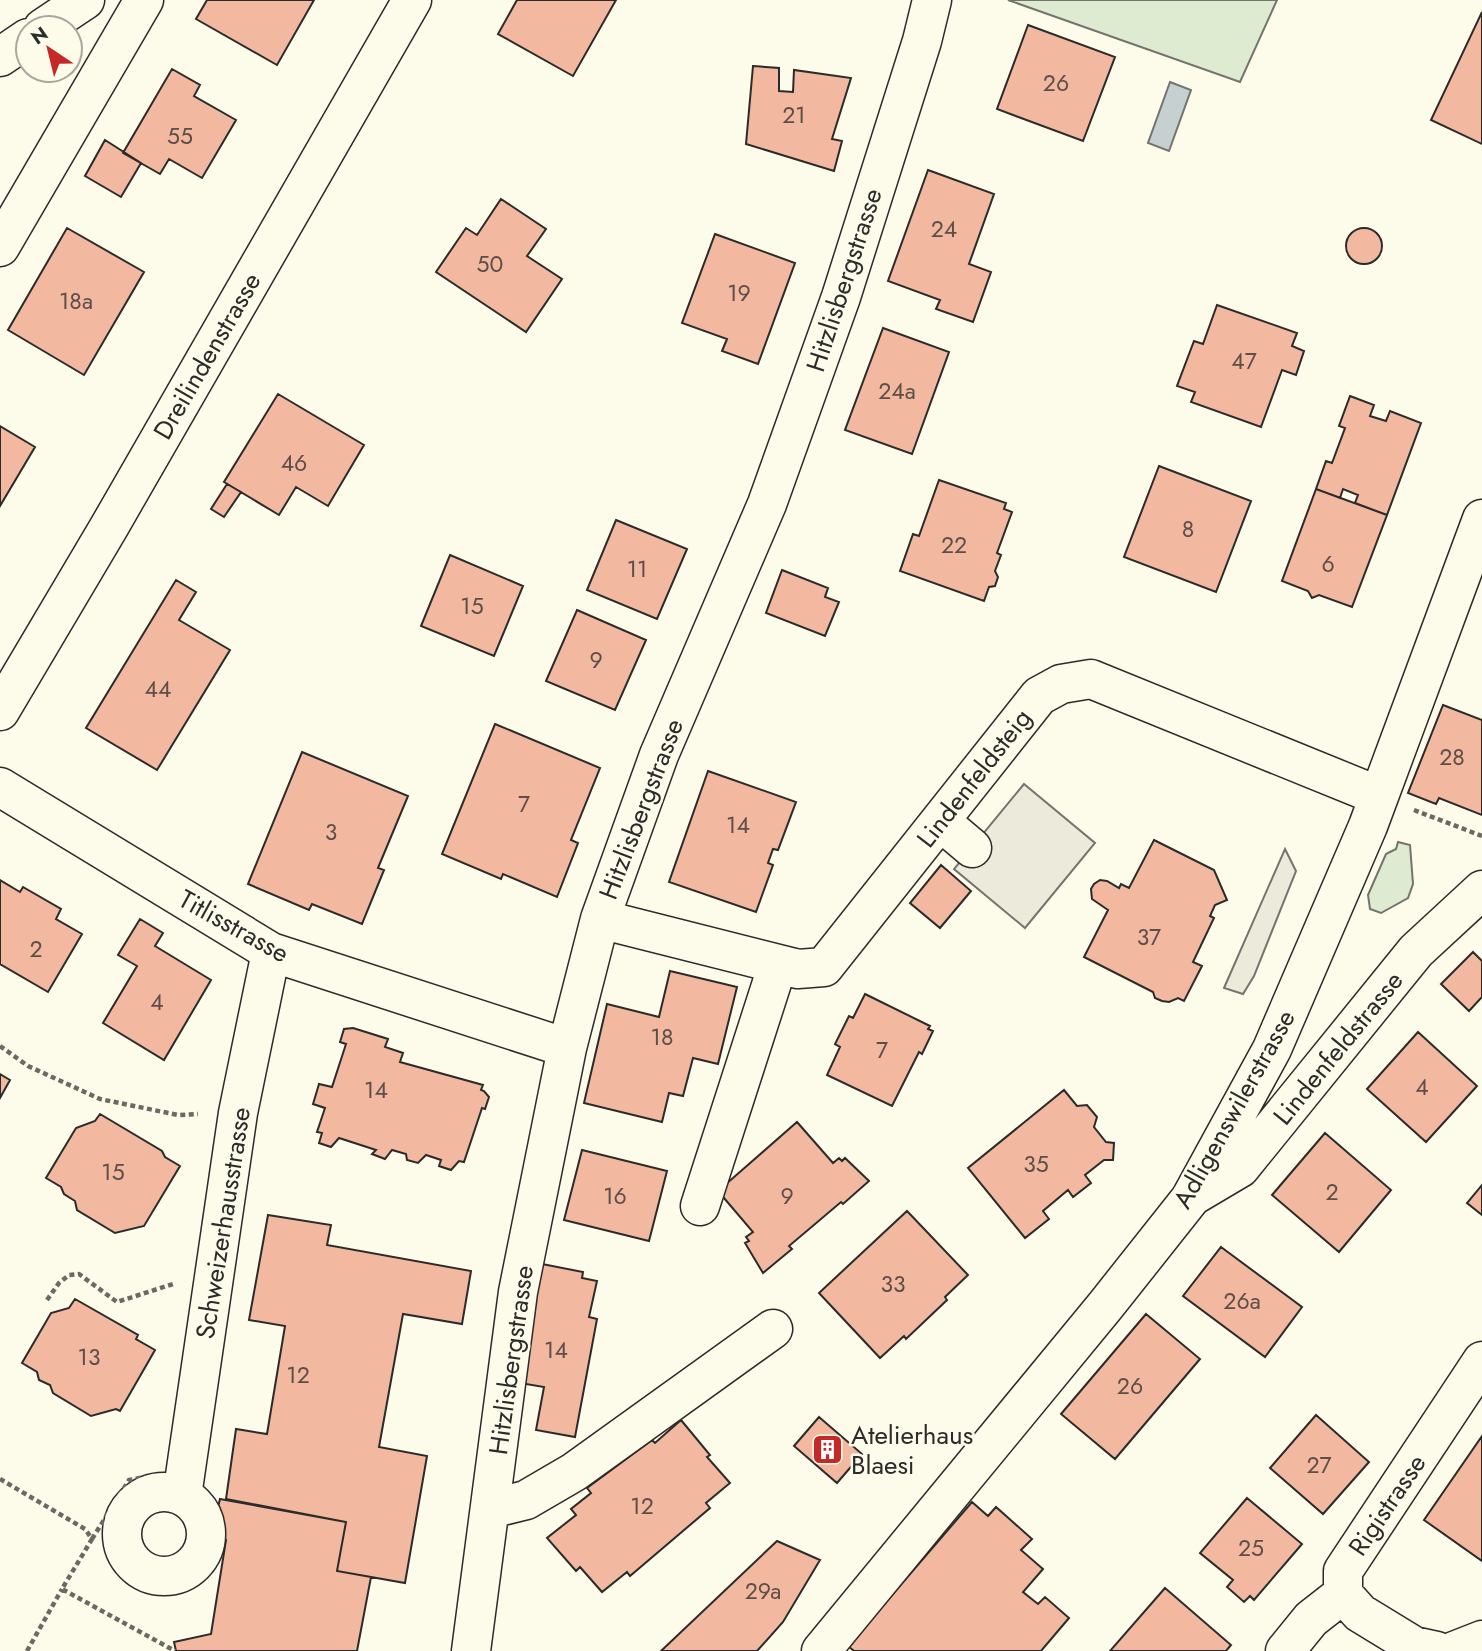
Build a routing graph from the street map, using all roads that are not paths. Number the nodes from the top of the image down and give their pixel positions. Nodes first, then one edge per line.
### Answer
1 (85, 0) edge
2 (144, 0) edge
3 (412, 0) edge
4 (932, 0) edge
5 (64, 14) edge
6 (0, 247) edge
7 (1482, 519) edge
8 (0, 711) edge
9 (0, 787) edge
10 (1393, 802) junction
11 (940, 821) junction
12 (972, 848) dead end
13 (1482, 890) edge
14 (600, 919) junction
15 (271, 952) junction
16 (778, 964) junction
17 (567, 1048) junction
18 (1190, 1199) junction
19 (700, 1206) dead end
20 (773, 1329) dead end
21 (1482, 1362) edge
22 (184, 1482) road end
23 (490, 1509) junction
24 (1343, 1594) junction
25 (1482, 1640) edge
26 (471, 1651) edge
27 (821, 1651) edge
28 (1285, 1651) edge
29 (1437, 1651) edge
30 (1454, 1651) edge

1 - 5 street
2 - 6 street
3 - 8 street, Dreilindenstrasse
4 - 14 street, Hitzlisbergstrasse
7 - 10 street, Adligenswilerstrasse
9 - 15 street, Titlisstrasse
10 - 11 street, Lindenfeldsteig
10 - 18 street, Adligenswilerstrasse
11 - 12 street
11 - 16 street, Lindenfeldsteig
13 - 18 street, Lindenfeldstrasse
14 - 16 street, Lindenfeldsteig
14 - 17 street, Hitzlisbergstrasse
15 - 17 street, Titlisstrasse
15 - 22 street, Schweizerhausstrasse
16 - 19 street
17 - 23 street, Hitzlisbergstrasse
18 - 27 street, Adligenswilerstrasse
20 - 23 street
21 - 24 street, Rigistrasse
23 - 26 street, Hitzlisbergstrasse
24 - 28 street
24 - 29 street
25 - 30 street

